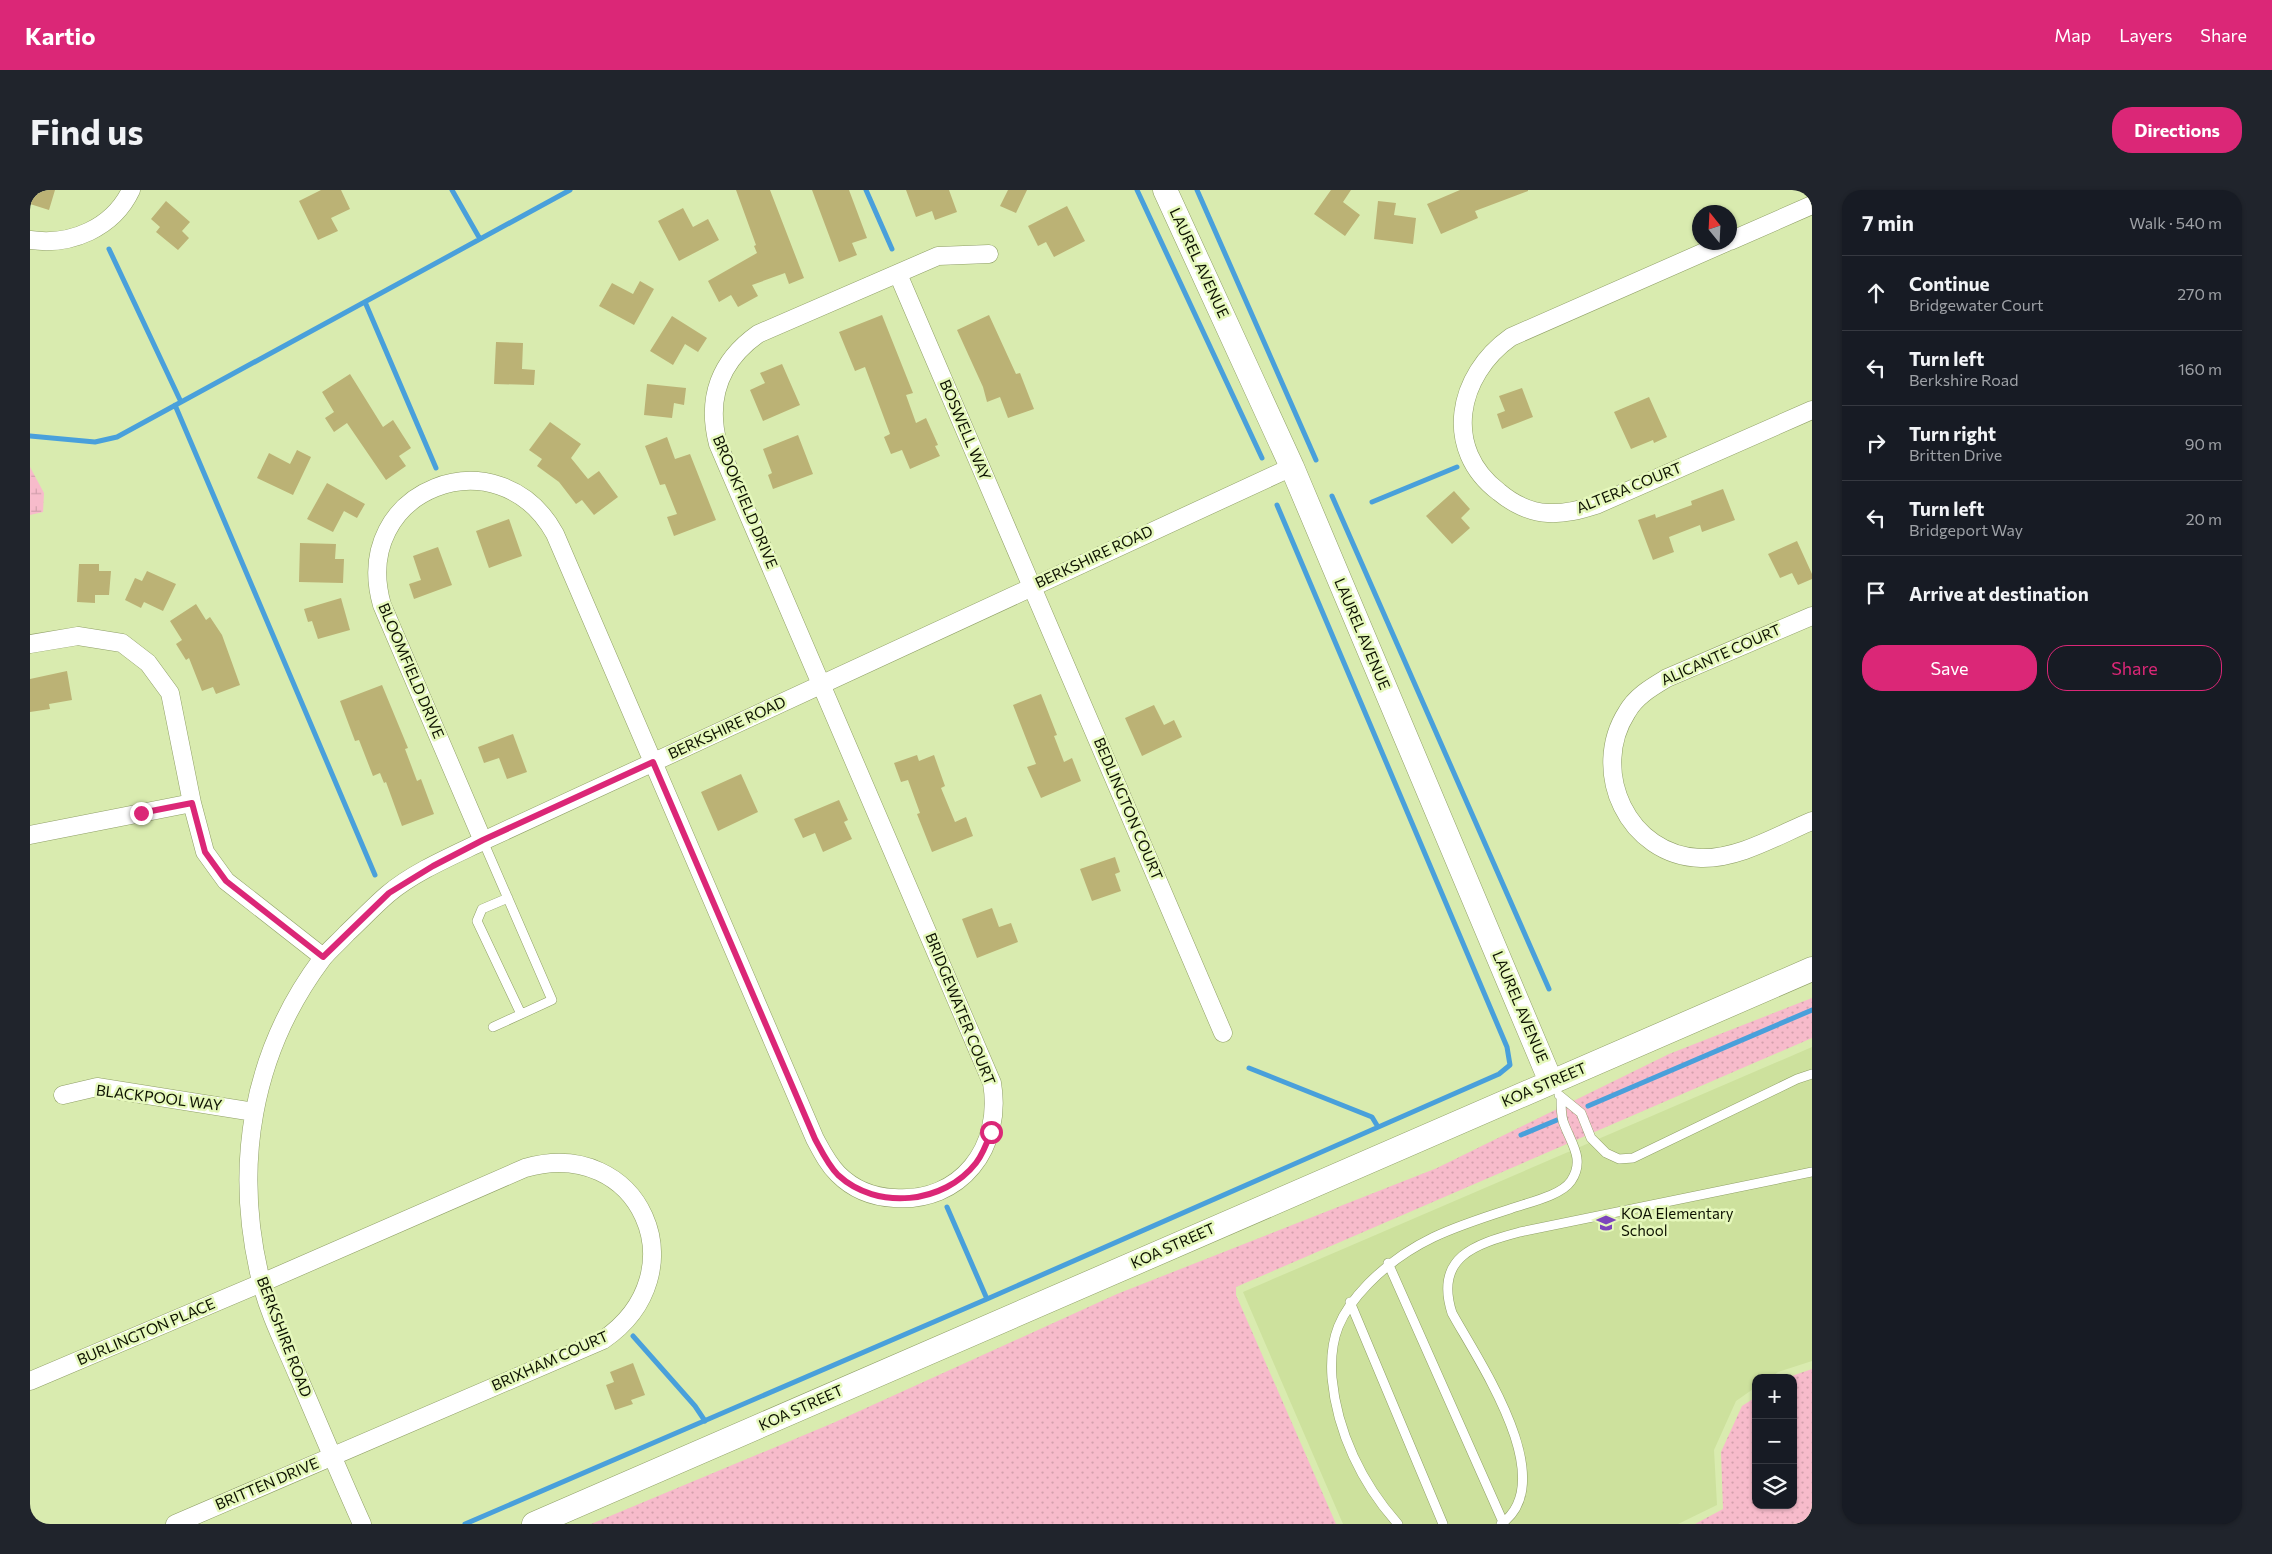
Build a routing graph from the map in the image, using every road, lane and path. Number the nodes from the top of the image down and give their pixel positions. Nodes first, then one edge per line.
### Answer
1 (131, 190) edge
2 (1165, 190) edge
3 (1812, 205) edge
4 (1737, 238) edge
5 (30, 240) edge
6 (1710, 250) edge
7 (989, 254) dead end
8 (898, 274) junction
9 (1812, 410) edge
10 (1292, 467) junction
11 (1032, 586) junction
12 (1812, 616) edge
13 (30, 644) edge
14 (822, 684) junction
15 (653, 762) junction
16 (192, 803) junction
17 (1812, 821) edge
18 (30, 835) edge
19 (483, 840) junction
20 (508, 898) junction
21 (323, 957) junction
22 (1812, 970) edge
23 (520, 1014) junction
24 (493, 1027) dead end
25 (1223, 1033) dead end
26 (1812, 1074) edge
27 (1556, 1090) junction
28 (63, 1094) dead end
29 (254, 1112) junction
30 (1812, 1172) edge
31 (1388, 1264) junction
32 (262, 1283) junction
33 (1350, 1302) junction
34 (30, 1381) edge
35 (332, 1456) junction
36 (1502, 1523) edge
37 (175, 1524) edge
38 (362, 1524) edge
39 (534, 1524) edge
40 (1398, 1524) edge
41 (1443, 1524) edge

1 - 5 street
2 - 10 main road, LAUREL AVENUE
3 - 4 street, ALTERA COURT
6 - 9 street, ALTERA COURT
7 - 8 street, BROOKFIELD DRIVE
8 - 11 street, BOSWELL WAY
8 - 14 street, BROOKFIELD DRIVE
10 - 11 street, BERKSHIRE ROAD
10 - 27 main road, LAUREL AVENUE
11 - 14 street, BERKSHIRE ROAD
11 - 25 street, BEDLINGTON COURT
12 - 17 street, ALICANTE COURT
13 - 16 street
14 - 15 street, BERKSHIRE ROAD
14 - 15 street, BRIDGEWATER COURT
15 - 19 street, BERKSHIRE ROAD
15 - 19 street, BLOOMFIELD DRIVE
16 - 18 street
16 - 21 street
19 - 20 lane
19 - 21 street, BERKSHIRE ROAD
20 - 23 lane
20 - 23 lane
21 - 29 street, BERKSHIRE ROAD
22 - 27 main road, KOA STREET
23 - 24 lane
26 - 27 lane
27 - 31 lane
27 - 39 main road, KOA STREET
28 - 29 street, BLACKPOOL WAY
29 - 32 street, BERKSHIRE ROAD
30 - 36 lane
31 - 33 lane
31 - 36 lane
32 - 34 street, BURLINGTON PLACE
32 - 35 street, BERKSHIRE ROAD
32 - 35 street, BRIXHAM COURT
33 - 40 lane
33 - 41 lane
35 - 37 street, BRITTEN DRIVE
35 - 38 street, BERKSHIRE ROAD

